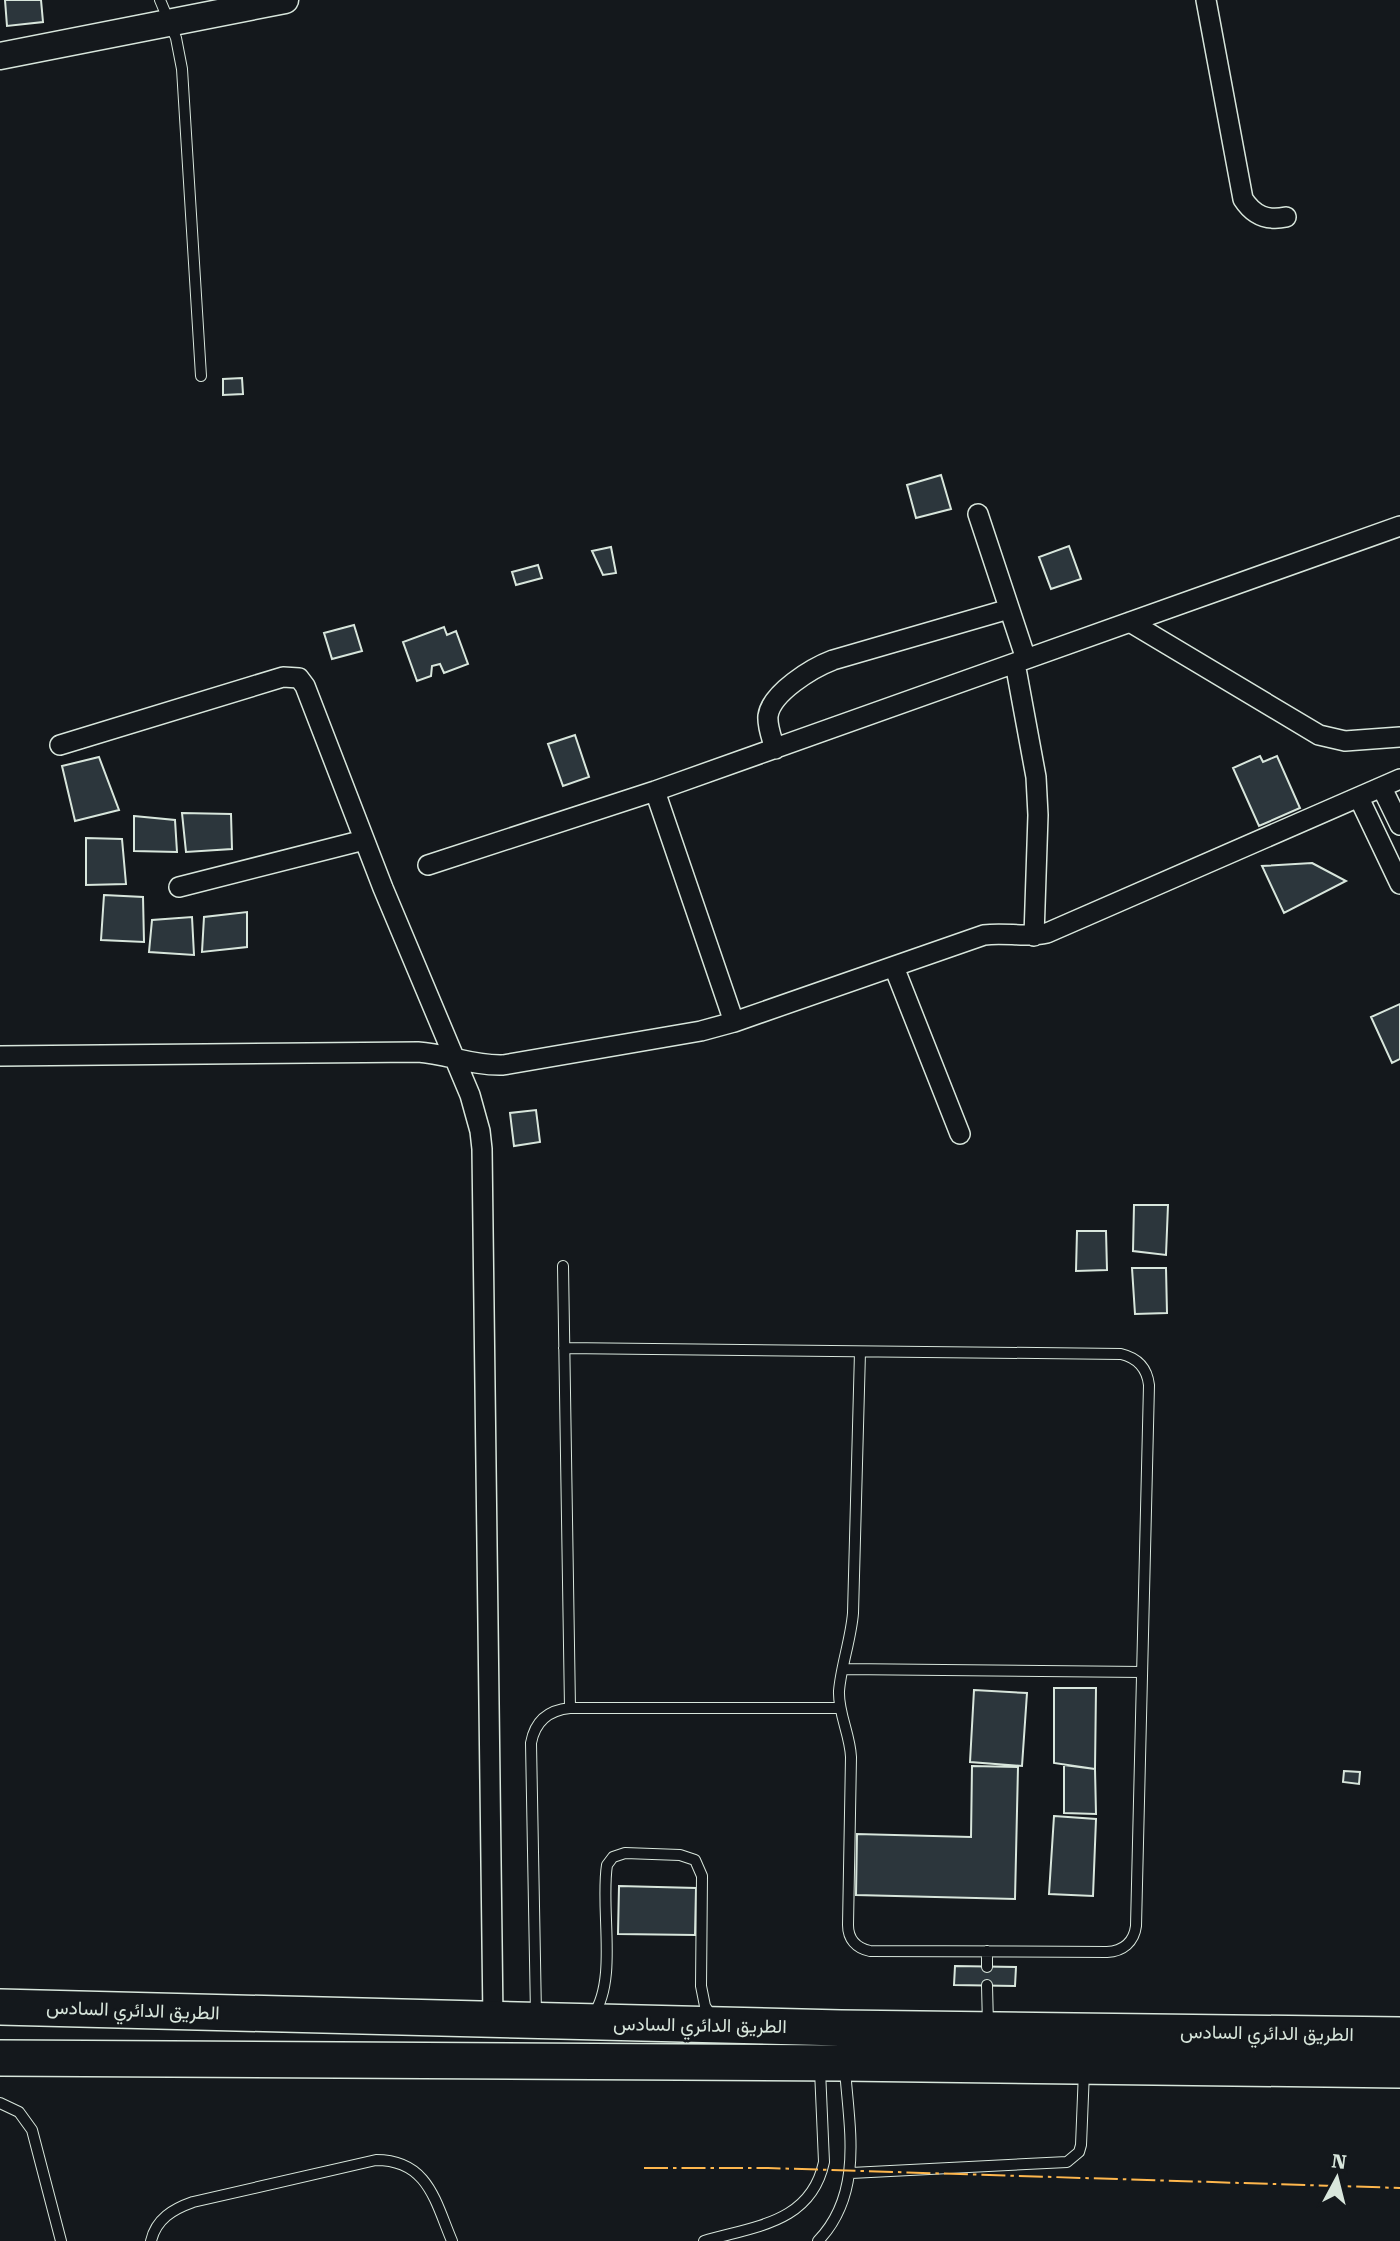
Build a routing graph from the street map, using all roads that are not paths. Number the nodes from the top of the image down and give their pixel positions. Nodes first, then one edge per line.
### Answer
1 (285, 0) edge
2 (1206, 0) edge
3 (164, 12) edge
4 (0, 56) edge
5 (1286, 218) dead end
6 (201, 376) dead end
7 (978, 514) dead end
8 (1400, 526) edge
9 (1009, 609) junction
10 (1130, 622) junction
11 (1021, 661) junction
12 (1400, 737) edge
13 (60, 745) dead end
14 (775, 749) junction
15 (1400, 779) edge
16 (1381, 788) junction
17 (655, 791) junction
18 (1359, 798) junction
19 (1400, 825) edge
20 (364, 840) junction
21 (428, 865) dead end
22 (1400, 884) edge
23 (179, 887) dead end
24 (1034, 936) junction
25 (894, 967) junction
26 (734, 1022) junction
27 (0, 1056) edge
28 (455, 1057) junction
29 (960, 1134) dead end
30 (563, 1266) dead end
31 (564, 1349) junction
32 (860, 1352) junction
33 (844, 1669) junction
34 (1142, 1672) junction
35 (570, 1708) junction
36 (840, 1708) junction
37 (987, 1951) junction
38 (987, 1967) dead end
39 (988, 1985) dead end
40 (0, 2007) edge
41 (492, 2020) junction
42 (537, 2022) junction
43 (587, 2022) junction
44 (720, 2025) junction
45 (829, 2028) junction
46 (988, 2029) junction
47 (1400, 2035) edge
48 (0, 2058) edge
49 (832, 2063) junction
50 (1085, 2066) junction
51 (1400, 2070) edge
52 (0, 2103) edge
53 (851, 2173) junction
54 (61, 2241) edge
55 (151, 2241) edge
56 (452, 2241) edge
57 (704, 2241) edge
58 (818, 2241) edge

1 - 3 street
2 - 5 street
3 - 4 street
3 - 6 lane
7 - 9 street
8 - 10 street
9 - 11 street
9 - 14 street
10 - 11 street
10 - 12 street
11 - 14 street
11 - 24 street
13 - 20 street
14 - 17 street
15 - 16 street
16 - 18 street
16 - 19 street
17 - 21 street
17 - 26 street
18 - 22 street
18 - 24 street
20 - 23 street
20 - 28 street
24 - 25 street
25 - 26 street
25 - 29 street
26 - 28 street
27 - 28 street
28 - 41 street
30 - 31 lane
31 - 32 lane
31 - 35 lane
32 - 33 lane
32 - 34 lane
33 - 34 lane
33 - 36 lane
34 - 37 lane
35 - 36 lane
35 - 42 lane
36 - 37 lane
37 - 38 lane
39 - 46 lane
40 - 41 highway, الطريق الدائري السادس
41 - 42 highway, الطريق الدائري السادس
42 - 43 highway, الطريق الدائري السادس
43 - 44 highway, الطريق الدائري السادس
43 - 44 lane
44 - 45 highway, الطريق الدائري السادس
45 - 46 highway, الطريق الدائري السادس
45 - 49 highway
46 - 47 highway, الطريق الدائري السادس
48 - 49 highway, الطريق الدائري السادس
49 - 50 highway, الطريق الدائري السادس
49 - 53 lane
49 - 57 lane
50 - 51 highway, الطريق الدائري السادس
50 - 53 lane
52 - 54 lane
53 - 58 lane
55 - 56 lane

